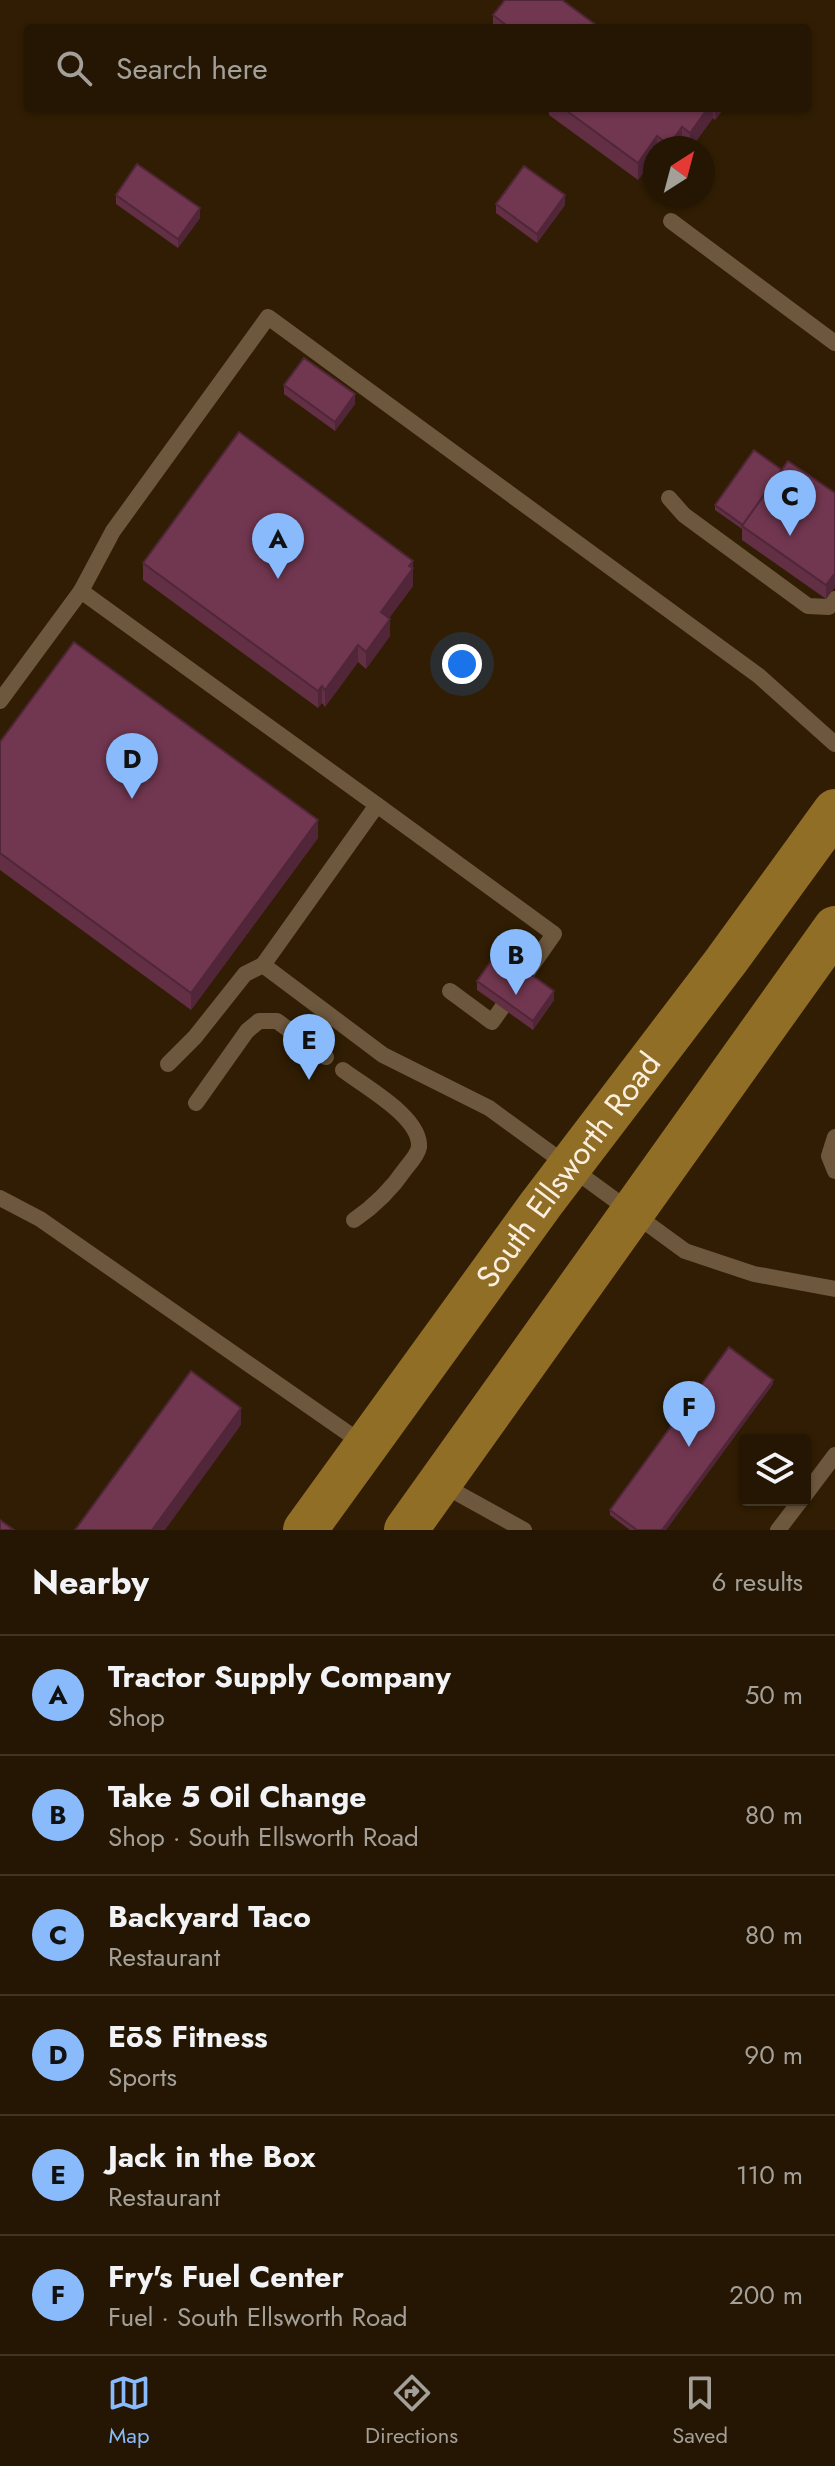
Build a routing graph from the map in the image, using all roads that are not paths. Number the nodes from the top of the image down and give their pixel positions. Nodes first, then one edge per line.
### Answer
1 (671, 221) dead end
2 (835, 343) edge
3 (669, 498) dead end
4 (81, 591) junction
5 (835, 599) edge
6 (0, 701) edge
7 (835, 744) edge
8 (377, 805) junction
9 (835, 811) edge
10 (835, 928) edge
11 (263, 965) junction
12 (450, 991) dead end
13 (326, 1057) dead end
14 (168, 1064) dead end
15 (343, 1070) dead end
16 (196, 1103) dead end
17 (835, 1137) edge
18 (569, 1167) junction
19 (835, 1171) edge
20 (0, 1198) edge
21 (632, 1214) junction
22 (354, 1220) dead end
23 (835, 1289) edge
24 (366, 1446) junction
25 (835, 1455) edge
26 (440, 1483) junction
27 (811, 1487) edge
28 (796, 1506) edge
29 (305, 1530) edge
30 (406, 1530) edge
31 (524, 1530) edge
32 (778, 1530) edge

1 - 2 lane
3 - 5 lane
4 - 6 lane
4 - 7 lane
4 - 8 lane
8 - 11 lane
8 - 12 lane
9 - 18 main road, South Ellsworth Road
10 - 21 main road
11 - 14 lane
11 - 18 lane
13 - 16 lane
15 - 22 lane
17 - 19 lane
18 - 21 lane
18 - 24 main road, South Ellsworth Road
20 - 24 lane
21 - 23 lane
21 - 26 main road
24 - 29 main road, South Ellsworth Road
25 - 27 lane
26 - 30 main road
26 - 31 lane
28 - 32 lane

